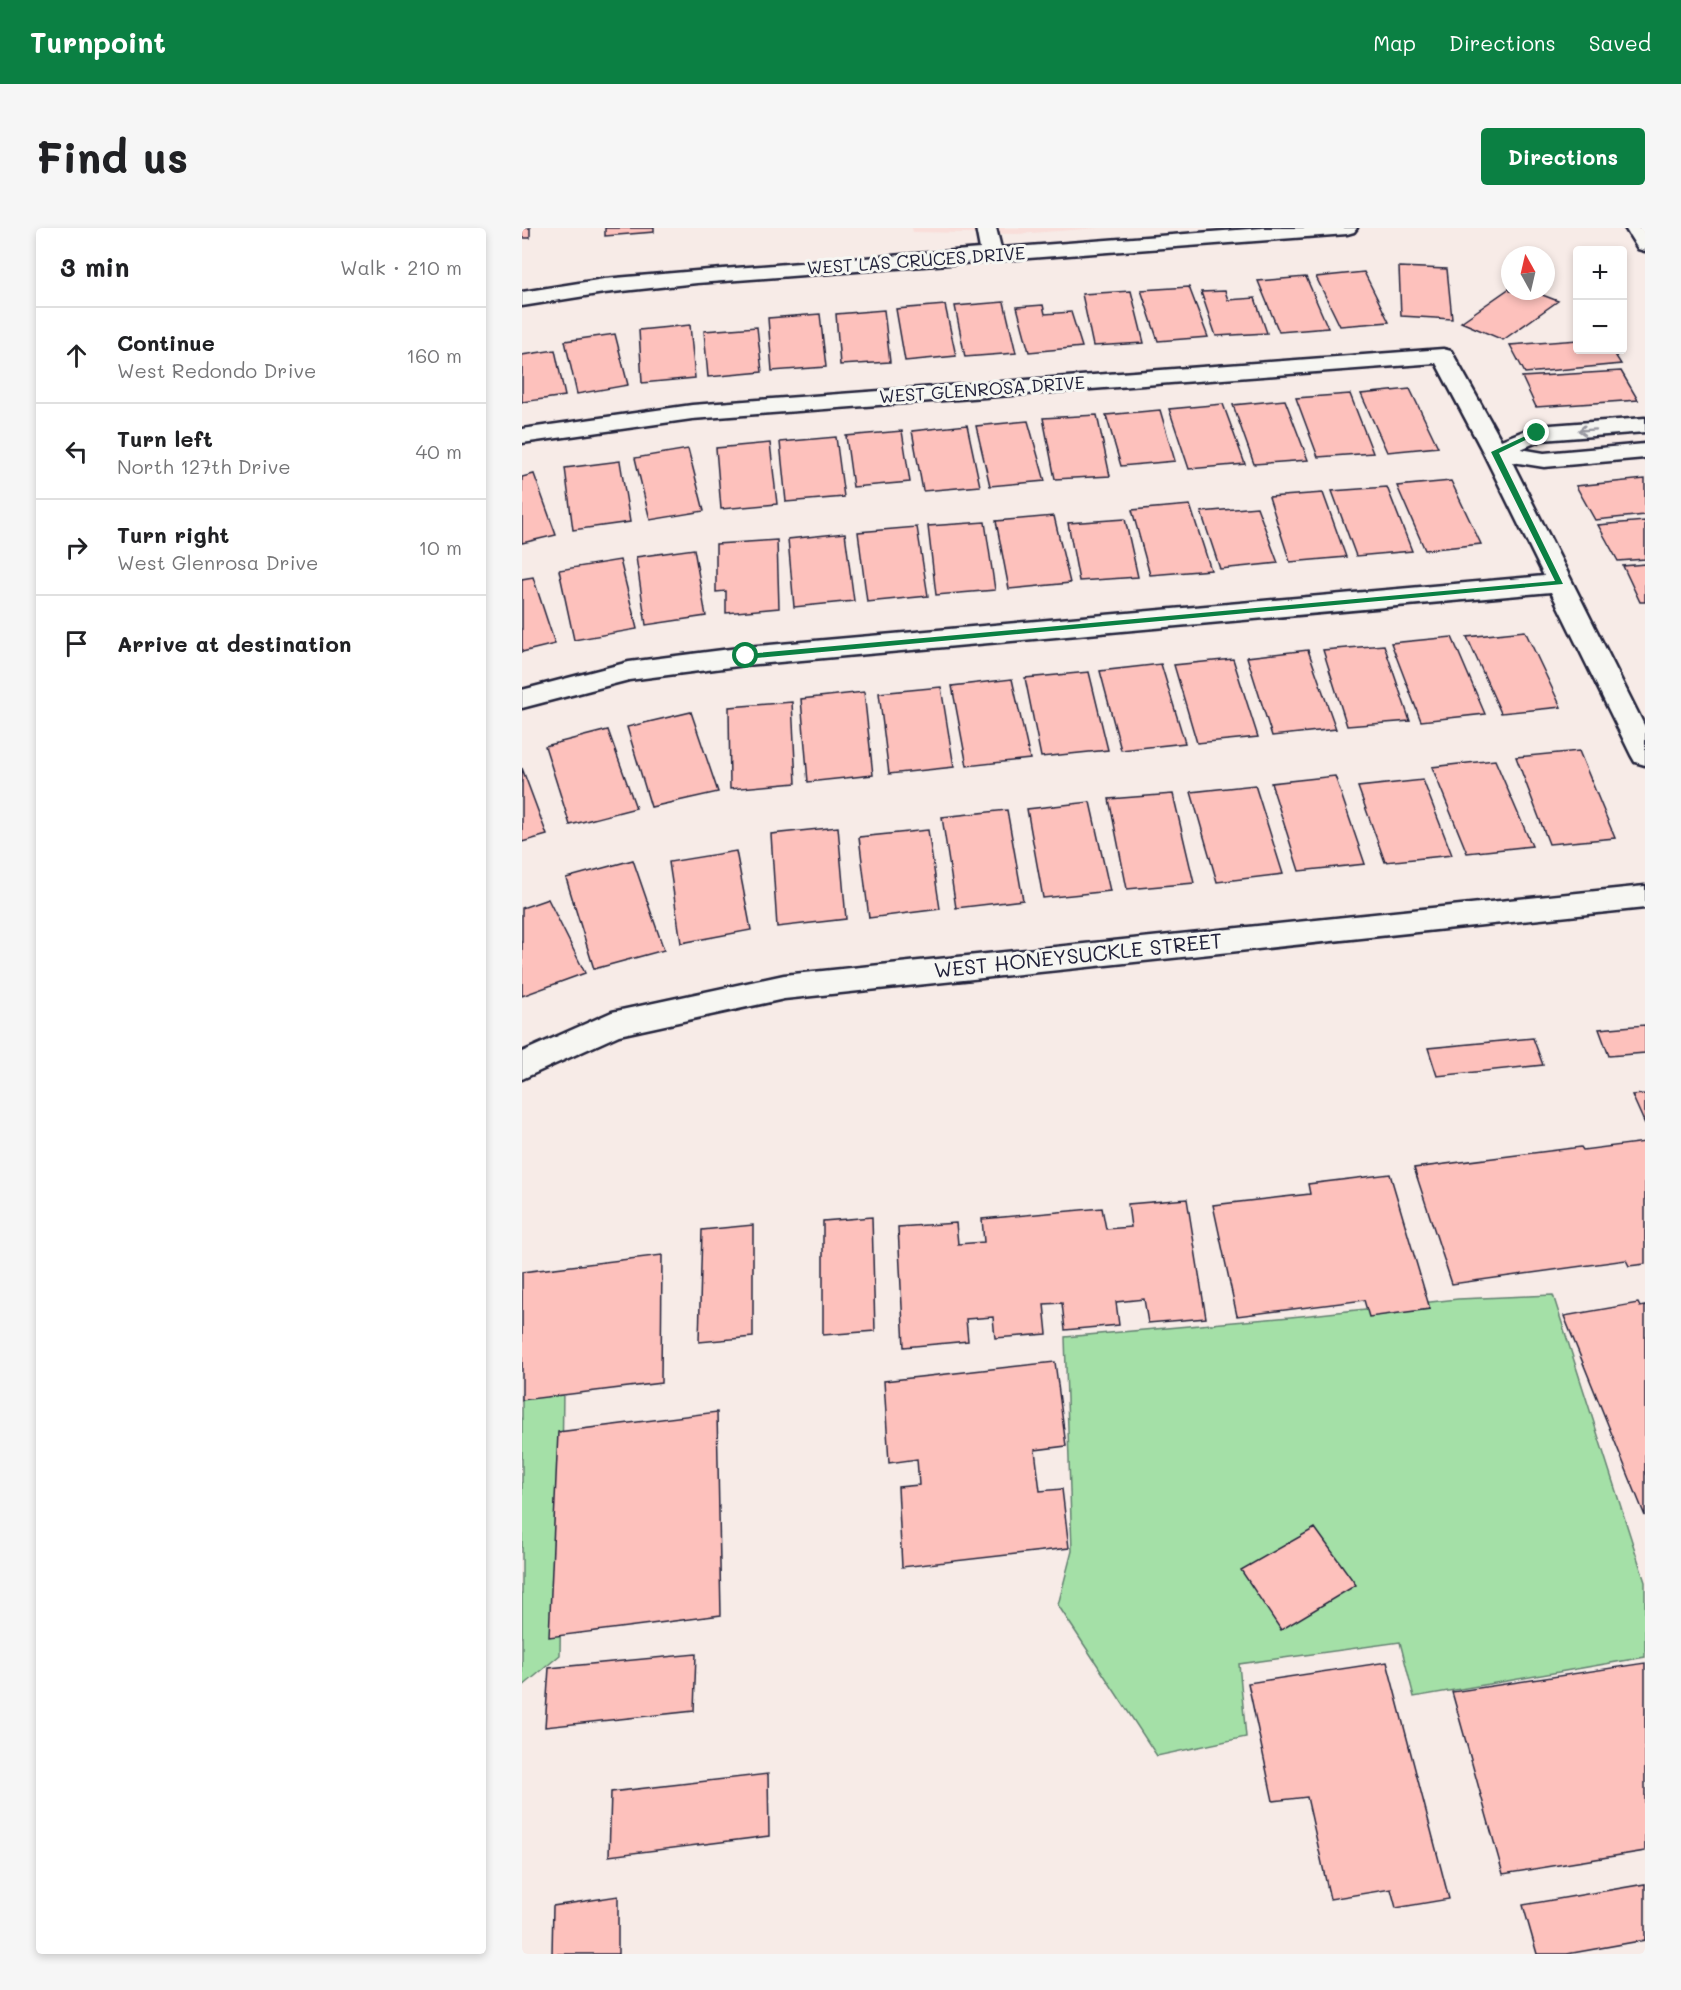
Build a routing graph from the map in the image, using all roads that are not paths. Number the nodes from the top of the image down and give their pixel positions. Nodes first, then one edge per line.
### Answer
1 (986, 228) edge
2 (1347, 228) edge
3 (1635, 228) edge
4 (1645, 244) edge
5 (992, 255) junction
6 (522, 299) edge
7 (1645, 425) edge
8 (522, 436) edge
9 (1495, 452) junction
10 (1645, 452) edge
11 (1560, 583) junction
12 (522, 699) edge
13 (1645, 755) edge
14 (1645, 897) edge
15 (522, 1066) edge

1 - 5 street
2 - 5 street, WEST LAS CRUCES DRIVE
3 - 4 street
5 - 6 street, WEST LAS CRUCES DRIVE
7 -> 9 street
8 - 9 street, WEST GLENROSA DRIVE
9 - 10 street
9 - 11 street
11 - 12 street
11 - 13 street
14 - 15 street, WEST HONEYSUCKLE STREET

